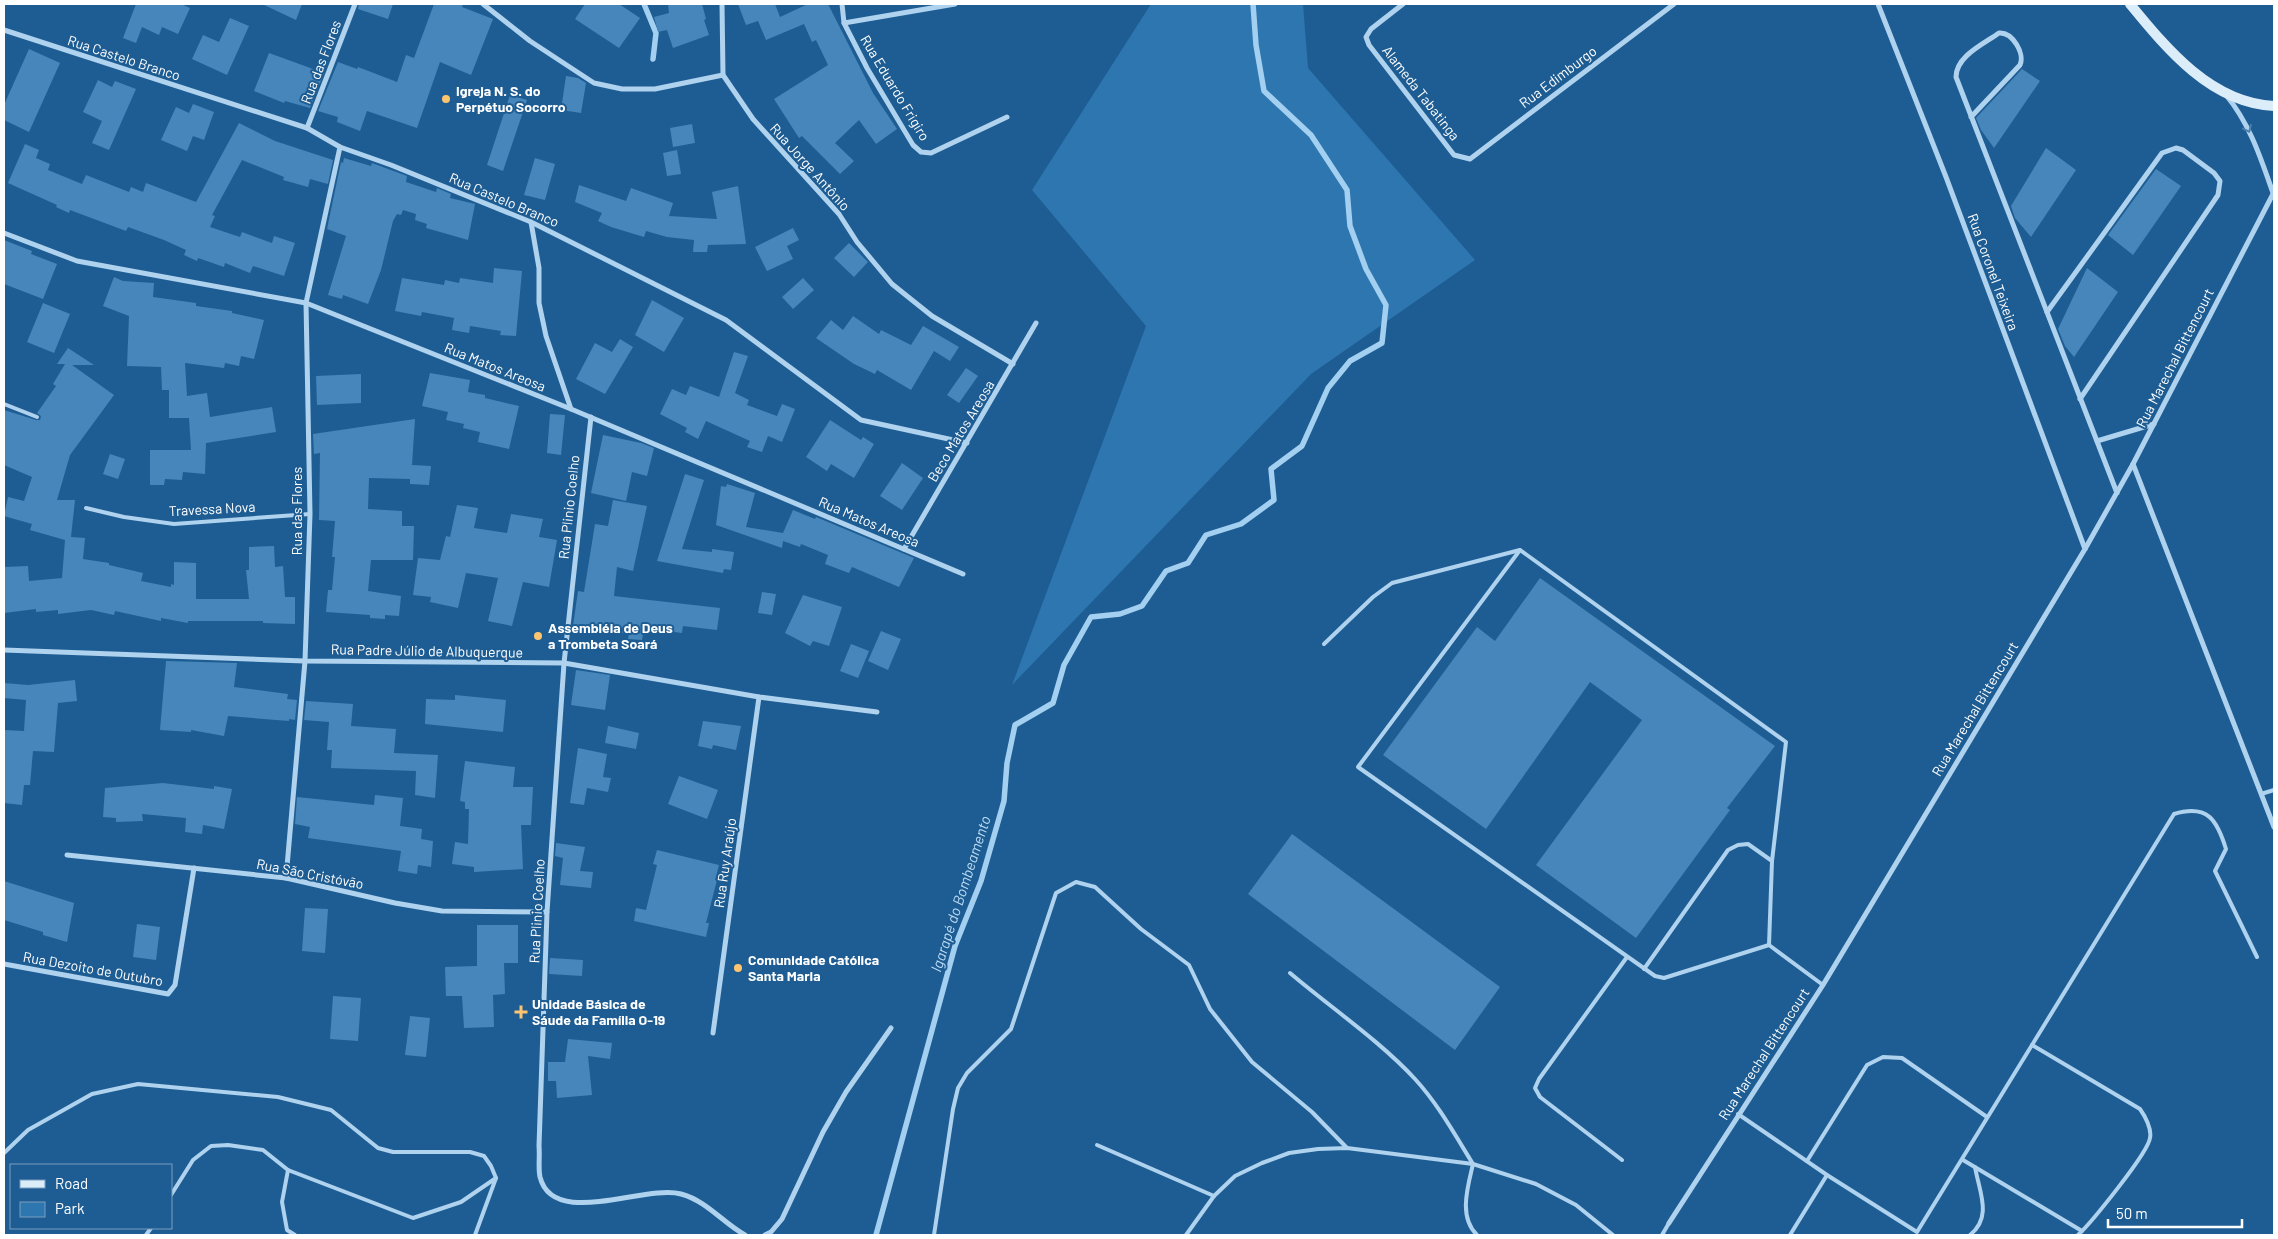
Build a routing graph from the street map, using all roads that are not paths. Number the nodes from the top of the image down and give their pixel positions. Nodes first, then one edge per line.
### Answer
1 (355, 4) edge
2 (483, 4) edge
3 (722, 4) edge
4 (842, 4) edge
5 (955, 4) edge
6 (1403, 4) edge
7 (1674, 4) edge
8 (1878, 4) edge
9 (2130, 4) edge
10 (844, 23) junction
11 (4, 30) edge
12 (724, 75) junction
13 (2220, 89) junction
14 (2274, 106) edge
15 (1007, 116) dead end
16 (1971, 117) junction
17 (307, 128) junction
18 (340, 147) junction
19 (1454, 154) joint
20 (2274, 192) edge
21 (531, 222) junction
22 (4, 233) edge
23 (306, 303) junction
24 (2047, 312) junction
25 (1036, 323) dead end
26 (1013, 364) junction
27 (2080, 399) junction
28 (4, 404) edge
29 (570, 409) junction
30 (38, 417) dead end
31 (591, 417) junction
32 (2154, 424) junction
33 (2097, 442) junction
34 (967, 443) junction
35 (2133, 464) junction
36 (2117, 493) junction
37 (86, 508) dead end
38 (310, 514) junction
39 (904, 549) junction
40 (2085, 549) junction
41 (1520, 550) junction
42 (963, 574) dead end
43 (1324, 644) dead end
44 (4, 650) edge
45 (305, 661) junction
46 (564, 664) junction
47 (759, 697) junction
48 (877, 712) dead end
49 (2274, 790) edge
50 (2261, 794) junction
51 (2274, 827) edge
52 (68, 855) dead end
53 (1772, 861) junction
54 (194, 868) junction
55 (286, 878) junction
56 (547, 912) junction
57 (1769, 945) junction
58 (1627, 957) junction
59 (2257, 957) dead end
60 (4, 964) edge
61 (1644, 969) junction
62 (1290, 973) dead end
63 (1823, 985) junction
64 (890, 1028) dead end
65 (713, 1033) dead end
66 (2032, 1045) junction
67 (1738, 1114) junction
68 (1988, 1117) junction
69 (1097, 1145) dead end
70 (1347, 1148) junction
71 (4, 1153) edge
72 (1622, 1160) dead end
73 (1963, 1160) junction
74 (1807, 1161) junction
75 (1473, 1164) junction
76 (1975, 1167) junction
77 (288, 1170) junction
78 (1827, 1175) junction
79 (496, 1178) junction
80 (172, 1193) edge
81 (1214, 1196) junction
82 (1669, 1223) joint
83 (2082, 1231) junction
84 (1917, 1232) junction
85 (295, 1235) edge
86 (475, 1235) edge
87 (745, 1235) edge
88 (765, 1235) edge
89 (934, 1235) edge
90 (1186, 1235) edge
91 (1478, 1235) edge
92 (1613, 1235) edge
93 (1662, 1235) edge
94 (1790, 1235) edge
95 (1923, 1235) edge
96 (1970, 1235) edge
97 (2078, 1235) edge

1 - 17 street, Rua das Flores
2 - 12 street
3 - 12 street
4 - 10 street, Rua Eduardo Frigiro
5 - 10 street
6 - 19 street, Alameda Tabatinga
7 - 19 street, Rua Edimburgo
8 - 40 street, Rua Coronel Teixeira
9 - 13 street
10 - 15 street, Rua Eduardo Frigiro
11 - 17 street, Rua Castelo Branco
12 - 26 street, Rua Jorge Antônio
13 - 14 street
13 -> 20 street
16 - 16 street
16 - 24 street
17 - 18 street, Rua Castelo Branco
18 - 21 street, Rua Castelo Branco
18 - 23 street, Rua das Flores
20 - 32 street, Rua Marechal Bittencourt
21 - 29 street
21 - 34 street, Rua Castelo Branco
22 - 23 street, Rua Matos Areosa
23 - 29 street, Rua Matos Areosa
23 - 38 street, Rua das Flores
24 - 27 street
24 - 27 street
25 - 26 street, Beco Matos Areosa
26 - 34 street, Beco Matos Areosa
27 - 33 street
28 - 30 lane
29 - 31 street, Rua Matos Areosa
31 - 39 street, Rua Matos Areosa
31 - 46 street, Rua Plinio Coelho
32 - 33 street
32 - 35 street, Rua Marechal Bittencourt
33 - 36 street
34 - 39 street, Beco Matos Areosa
35 - 36 street, Rua Marechal Bittencourt
35 - 50 street
36 - 40 street, Rua Marechal Bittencourt
37 - 38 lane, Travessa Nova
38 - 45 street, Rua das Flores
39 - 42 street, Rua Matos Areosa
40 - 63 street, Rua Marechal Bittencourt
41 - 43 lane
41 - 53 lane
41 - 58 lane
44 - 45 street, Rua Padre Júlio de Albuquerque
45 - 46 street, Rua Padre Júlio de Albuquerque
45 - 55 street, Rua das Flores
46 - 47 street, Rua Padre Júlio de Albuquerque
46 - 56 street, Rua Plinio Coelho
47 - 48 street, Rua Padre Júlio de Albuquerque
47 - 65 street, Rua Ruy Araújo
49 - 50 lane
50 - 51 street
52 - 54 street, Rua São Cristóvão
53 - 57 lane
53 - 61 lane
54 - 55 street, Rua São Cristóvão
54 - 60 street, Rua Dezoito de Outubro
55 - 56 street, Rua São Cristóvão
56 - 87 street, Rua Plinio Coelho
57 - 61 lane
57 - 63 lane
58 - 61 lane
58 - 72 lane
59 - 66 lane
62 - 75 lane
63 - 67 street, Rua Marechal Bittencourt
64 - 88 street
66 - 68 lane
66 - 83 lane
67 - 74 lane
67 - 82 street, Rua Marechal Bittencourt
68 - 73 lane
68 - 74 lane
69 - 81 lane
70 - 75 lane
70 - 81 lane
70 - 89 lane
71 - 79 lane
73 - 76 lane
73 - 84 lane
74 - 78 lane
75 - 91 lane
75 - 92 lane
76 - 83 lane
76 - 96 lane
77 - 79 lane
77 - 80 lane
77 - 85 lane
78 - 84 lane
78 - 94 lane
79 - 86 lane
81 - 90 lane
82 - 93 lane
83 - 97 lane
84 - 95 lane

